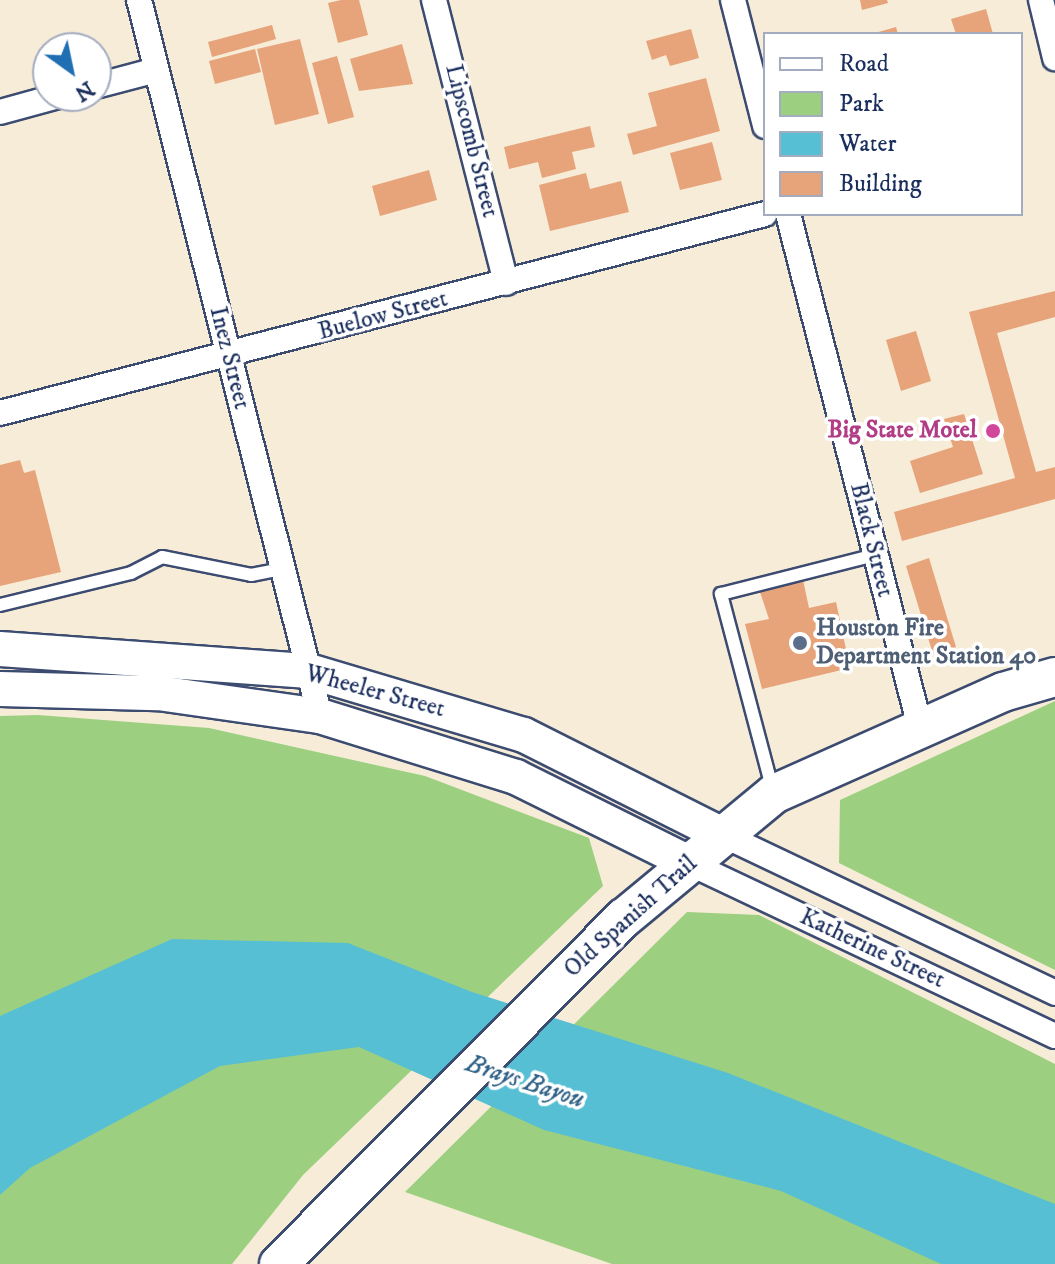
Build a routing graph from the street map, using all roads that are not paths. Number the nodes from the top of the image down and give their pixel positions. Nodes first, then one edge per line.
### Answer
1 (139, 0) edge
2 (434, 0) edge
3 (733, 0) edge
4 (1041, 0) edge
5 (1055, 58) edge
6 (156, 70) junction
7 (112, 82) edge
8 (32, 103) edge
9 (0, 112) edge
10 (763, 118) edge
11 (763, 215) edge
12 (789, 216) edge
13 (506, 283) junction
14 (229, 356) junction
15 (0, 413) edge
16 (875, 555) junction
17 (283, 569) junction
18 (0, 605) edge
19 (0, 650) edge
20 (309, 671) junction
21 (1055, 677) edge
22 (2, 689) edge
23 (320, 716) junction
24 (920, 727) junction
25 (774, 794) junction
26 (723, 835) junction
27 (689, 863) junction
28 (1055, 993) edge
29 (1055, 1036) edge
30 (279, 1264) edge

1 - 6 street, Inez Street
2 - 13 street, Lipscomb Street
3 - 10 street
4 - 5 street
6 - 7 street
6 - 14 street, Inez Street
8 - 9 street
11 - 13 street, Buelow Street
12 - 16 street, Black Street
13 - 14 street, Buelow Street
14 - 15 street, Buelow Street
14 - 17 street, Inez Street
16 - 24 street, Black Street
16 - 25 lane
17 - 18 lane
17 - 20 street, Inez Street
19 - 20 main road, Wheeler Street
19 - 22 main road
20 - 23 street, Inez Street
20 - 26 main road, Wheeler Street
21 - 24 main road, Old Spanish Trail
22 - 23 main road, Wheeler Street
23 - 27 main road, Wheeler Street
24 - 25 main road, Old Spanish Trail
25 - 26 main road, Old Spanish Trail
26 - 27 main road, Old Spanish Trail
26 - 28 street, Katherine Street
27 - 29 street, Katherine Street
27 - 30 main road, Old Spanish Trail

